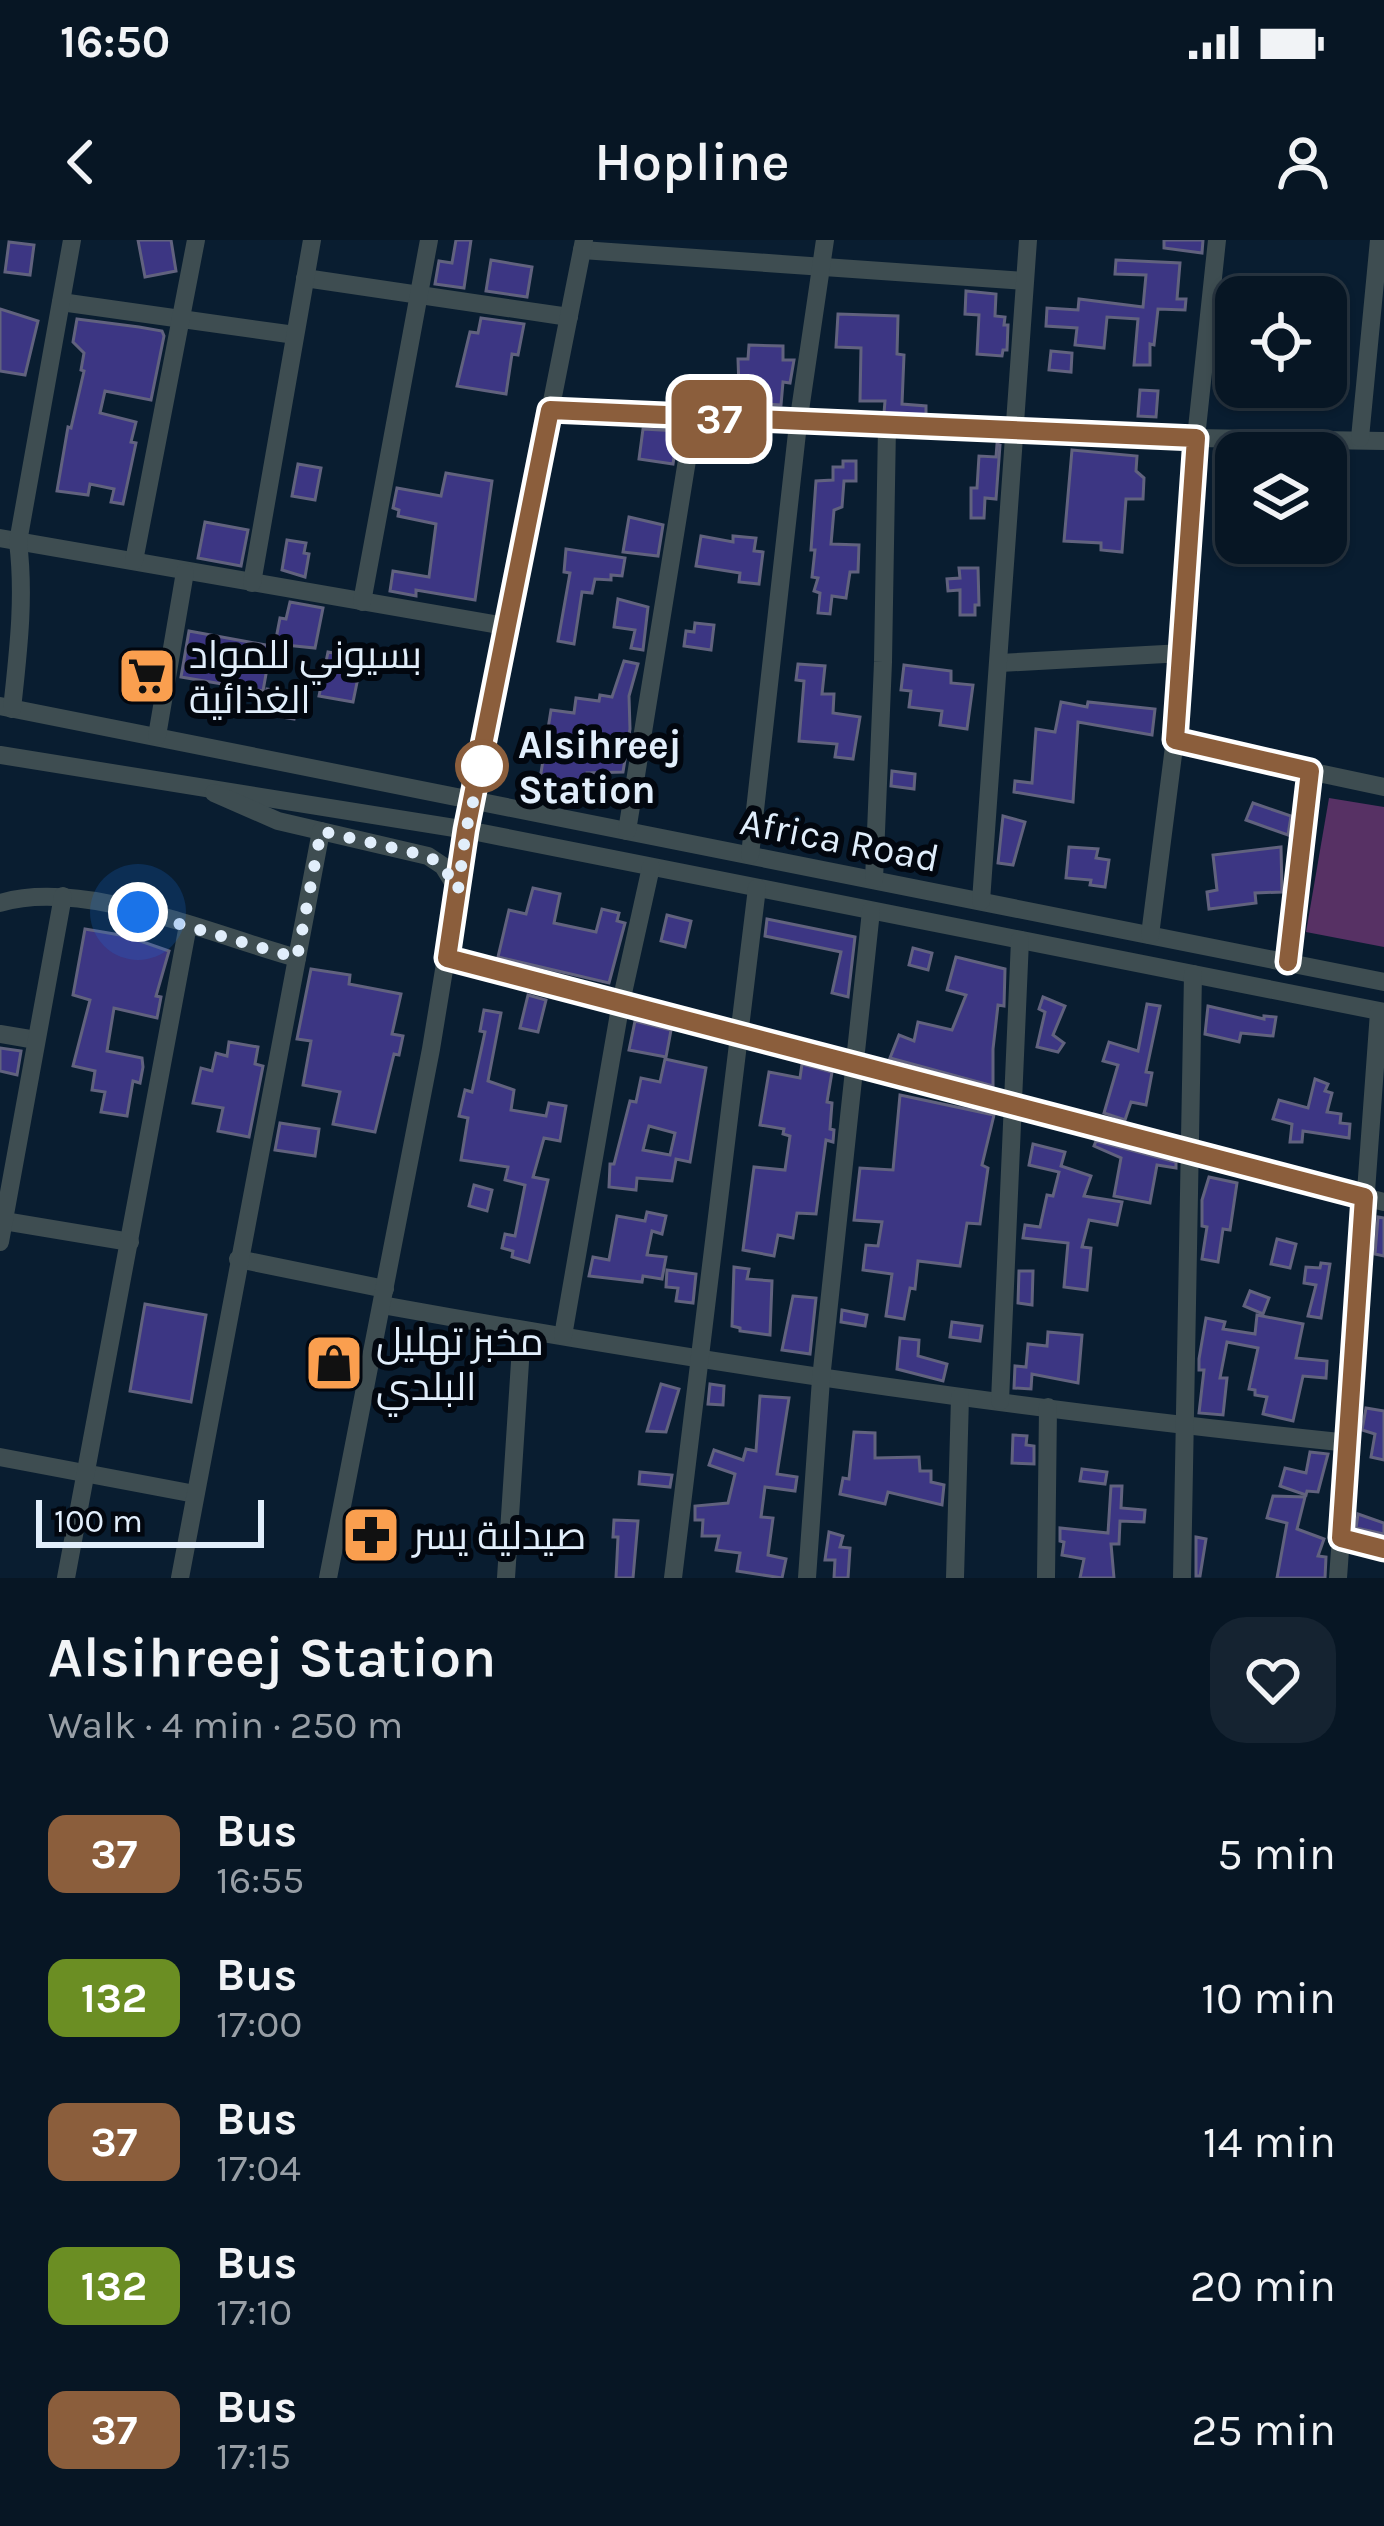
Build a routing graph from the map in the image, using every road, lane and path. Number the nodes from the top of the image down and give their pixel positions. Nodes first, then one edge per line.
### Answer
1 (72, 240) edge
2 (196, 240) edge
3 (312, 240) edge
4 (429, 240) edge
5 (825, 240) edge
6 (1028, 240) edge
7 (1217, 240) edge
8 (1379, 240) edge
9 (583, 245) edge
10 (821, 267) junction
11 (305, 278) junction
12 (1024, 281) junction
13 (420, 295) junction
14 (61, 302) junction
15 (569, 317) junction
16 (180, 320) junction
17 (295, 335) junction
18 (550, 410) junction
19 (694, 417) junction
20 (798, 424) junction
21 (887, 426) junction
22 (1014, 431) junction
23 (1196, 438) junction
24 (1360, 438) junction
25 (1384, 441) edge
26 (9, 540) edge
27 (134, 561) junction
28 (185, 572) junction
29 (252, 583) junction
30 (362, 602) junction
31 (510, 627) junction
32 (1183, 652) junction
33 (1000, 663) junction
34 (6, 707) edge
35 (157, 736) junction
36 (1175, 740) junction
37 (0, 755) edge
38 (1310, 771) junction
39 (1384, 787) edge
40 (205, 788) junction
41 (473, 800) junction
42 (466, 830) junction
43 (321, 831) junction
44 (627, 831) junction
45 (750, 855) junction
46 (651, 867) junction
47 (874, 880) junction
48 (757, 888) junction
49 (458, 890) junction
50 (63, 896) junction
51 (982, 901) junction
52 (0, 903) edge
53 (871, 910) junction
54 (188, 925) junction
55 (1150, 935) junction
56 (1020, 940) junction
57 (297, 958) junction
58 (447, 958) junction
59 (1288, 962) junction
60 (1192, 974) junction
61 (1384, 982) edge
62 (621, 1002) junction
63 (1382, 1012) edge
64 (0, 1034) edge
65 (739, 1035) junction
66 (36, 1040) junction
67 (854, 1062) junction
68 (1015, 1105) junction
69 (1191, 1149) junction
70 (1374, 1199) edge
71 (4, 1221) junction
72 (0, 1242) edge
73 (130, 1242) junction
74 (238, 1259) junction
75 (383, 1297) junction
76 (522, 1330) junction
77 (563, 1336) junction
78 (696, 1358) junction
79 (821, 1379) junction
80 (960, 1396) junction
81 (1000, 1401) junction
82 (1048, 1407) junction
83 (1182, 1426) junction
84 (1348, 1443) junction
85 (0, 1457) edge
86 (86, 1474) junction
87 (195, 1494) junction
88 (1341, 1538) junction
89 (1384, 1549) edge
90 (66, 1578) edge
91 (180, 1578) edge
92 (328, 1578) edge
93 (506, 1578) edge
94 (673, 1578) edge
95 (807, 1578) edge
96 (955, 1578) edge
97 (1046, 1578) edge
98 (1182, 1578) edge
99 (1338, 1578) edge

1 - 14 street
2 - 16 street
3 - 11 street
4 - 13 street
5 - 10 street
6 - 12 street
7 - 23 street
8 - 24 street
9 - 10 street
9 - 15 street
10 - 12 street
10 - 20 street
11 - 13 street
11 - 17 street
12 - 22 street
13 - 15 street
13 - 30 street
14 - 16 street
14 - 26 street
15 - 18 street
16 - 17 street
16 - 27 street
17 - 29 street
18 - 19 street
18 - 31 street
19 - 20 street
19 - 44 street
20 - 21 street
20 - 45 street
21 - 22 street
21 - 47 street
22 - 23 street
22 - 33 street
23 - 24 street
23 - 32 street
24 - 25 street
26 - 27 street
26 - 34 street
27 - 28 street
28 - 29 street
28 - 35 street
29 - 30 street
30 - 31 street
31 - 41 street
32 - 33 street
32 - 36 street
33 - 51 street
34 - 35 street, Africa Road
35 - 41 street, Africa Road
36 - 38 street
36 - 55 street
37 - 40 street, Africa Road
38 - 39 street
38 - 59 street
40 - 42 street, Africa Road
40 - 43 street
41 - 42 street
41 - 44 street, Africa Road
42 - 46 street, Africa Road
42 - 49 street
43 - 49 street
43 - 57 street
44 - 45 street, Africa Road
45 - 47 street, Africa Road
46 - 48 street, Africa Road
46 - 62 street
47 - 51 street, Africa Road
48 - 53 street, Africa Road
48 - 65 street
49 - 58 street
50 - 52 street
50 - 54 street
50 - 66 street
51 - 55 street, Africa Road
53 - 56 street, Africa Road
53 - 67 street
54 - 57 street
54 - 73 street
55 - 59 street, Africa Road
56 - 60 street, Africa Road
56 - 68 street
57 - 74 street
58 - 62 street
58 - 75 street
59 - 61 street, Africa Road
60 - 63 street, Africa Road
60 - 69 street
62 - 65 street
62 - 77 street
63 - 70 street
64 - 66 street
65 - 67 street
65 - 78 street
66 - 71 street
67 - 68 street
67 - 79 street
68 - 69 street
68 - 81 street
69 - 70 street
69 - 83 street
70 - 84 street
71 - 72 street
71 - 73 street
73 - 86 street
74 - 75 street
74 - 87 street
75 - 76 street
75 - 92 street
76 - 77 street
76 - 93 street
77 - 78 street
78 - 79 street
78 - 94 street
79 - 80 street
79 - 95 street
80 - 81 street
80 - 96 street
81 - 82 street
82 - 83 street
82 - 97 street
83 - 84 street
83 - 98 street
84 - 88 street
85 - 86 street
86 - 87 street
86 - 90 street
87 - 91 street
88 - 89 street
88 - 99 street

